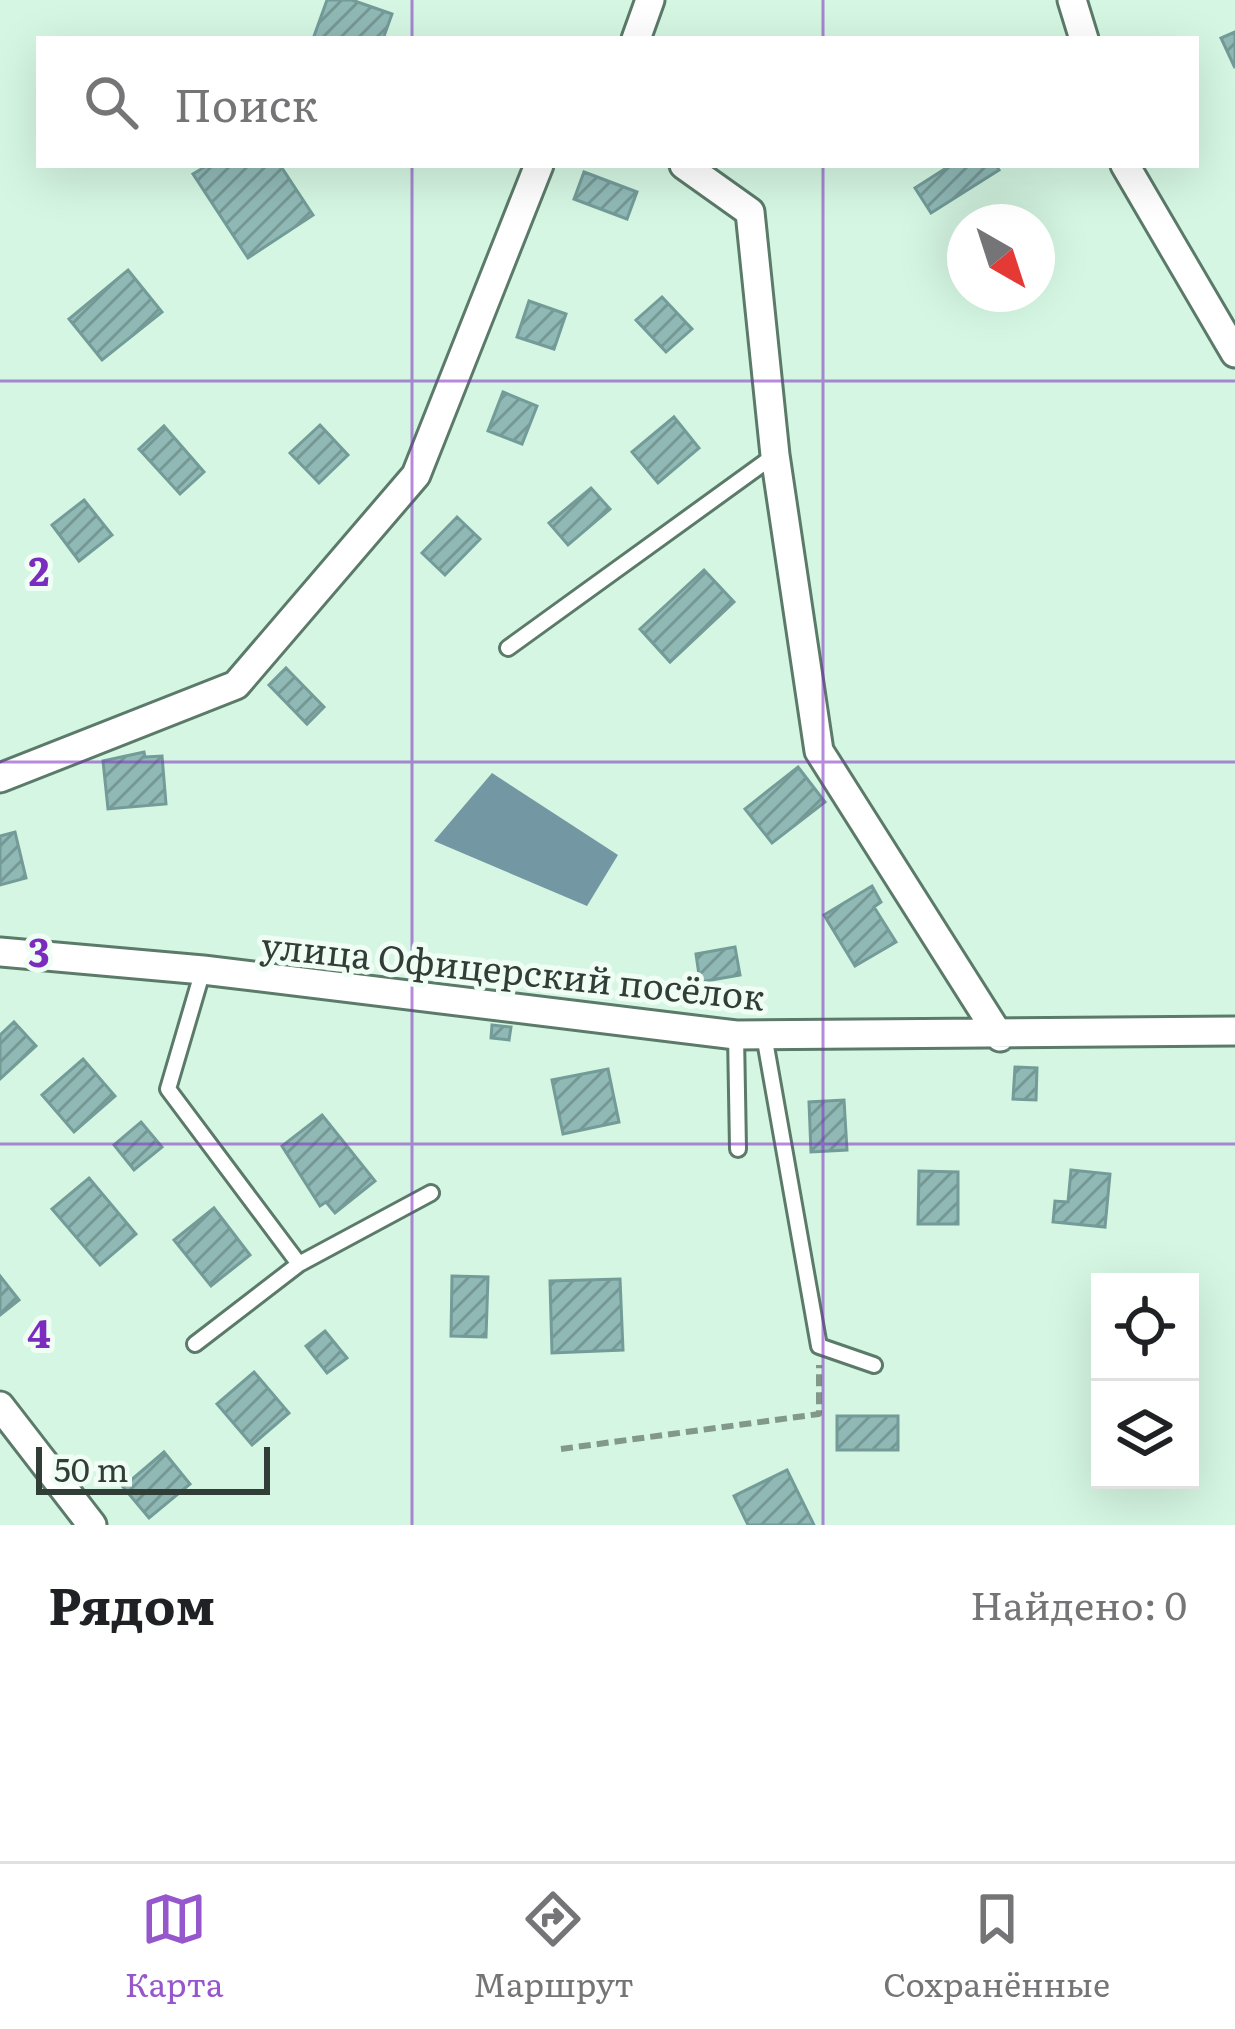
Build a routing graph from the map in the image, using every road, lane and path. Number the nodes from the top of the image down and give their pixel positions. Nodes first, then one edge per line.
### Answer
1 (650, 0) edge
2 (1072, 0) edge
3 (637, 36) edge
4 (1083, 36) edge
5 (538, 168) edge
6 (688, 168) edge
7 (1126, 168) edge
8 (1233, 347) edge
9 (775, 455) junction
10 (508, 648) dead end
11 (0, 778) edge
12 (0, 952) edge
13 (202, 970) junction
14 (1235, 1031) edge
15 (750, 1035) junction
16 (1000, 1037) junction
17 (738, 1149) dead end
18 (431, 1192) dead end
19 (299, 1264) junction
20 (195, 1344) dead end
21 (819, 1346) junction
22 (874, 1365) dead end
23 (0, 1406) edge
24 (561, 1449) dead end
25 (92, 1525) edge

1 - 3 street
2 - 4 street
5 - 11 street
6 - 9 street
7 - 8 street
9 - 10 lane
9 - 16 street
12 - 13 street, улица Офицерский посёлок
13 - 15 street, улица Офицерский посёлок
13 - 19 lane
14 - 16 street, улица Офицерский посёлок
15 - 16 street, улица Офицерский посёлок
15 - 17 lane
15 - 21 lane
18 - 19 lane
19 - 20 lane
21 - 22 lane
21 - 24 path
23 - 25 street

